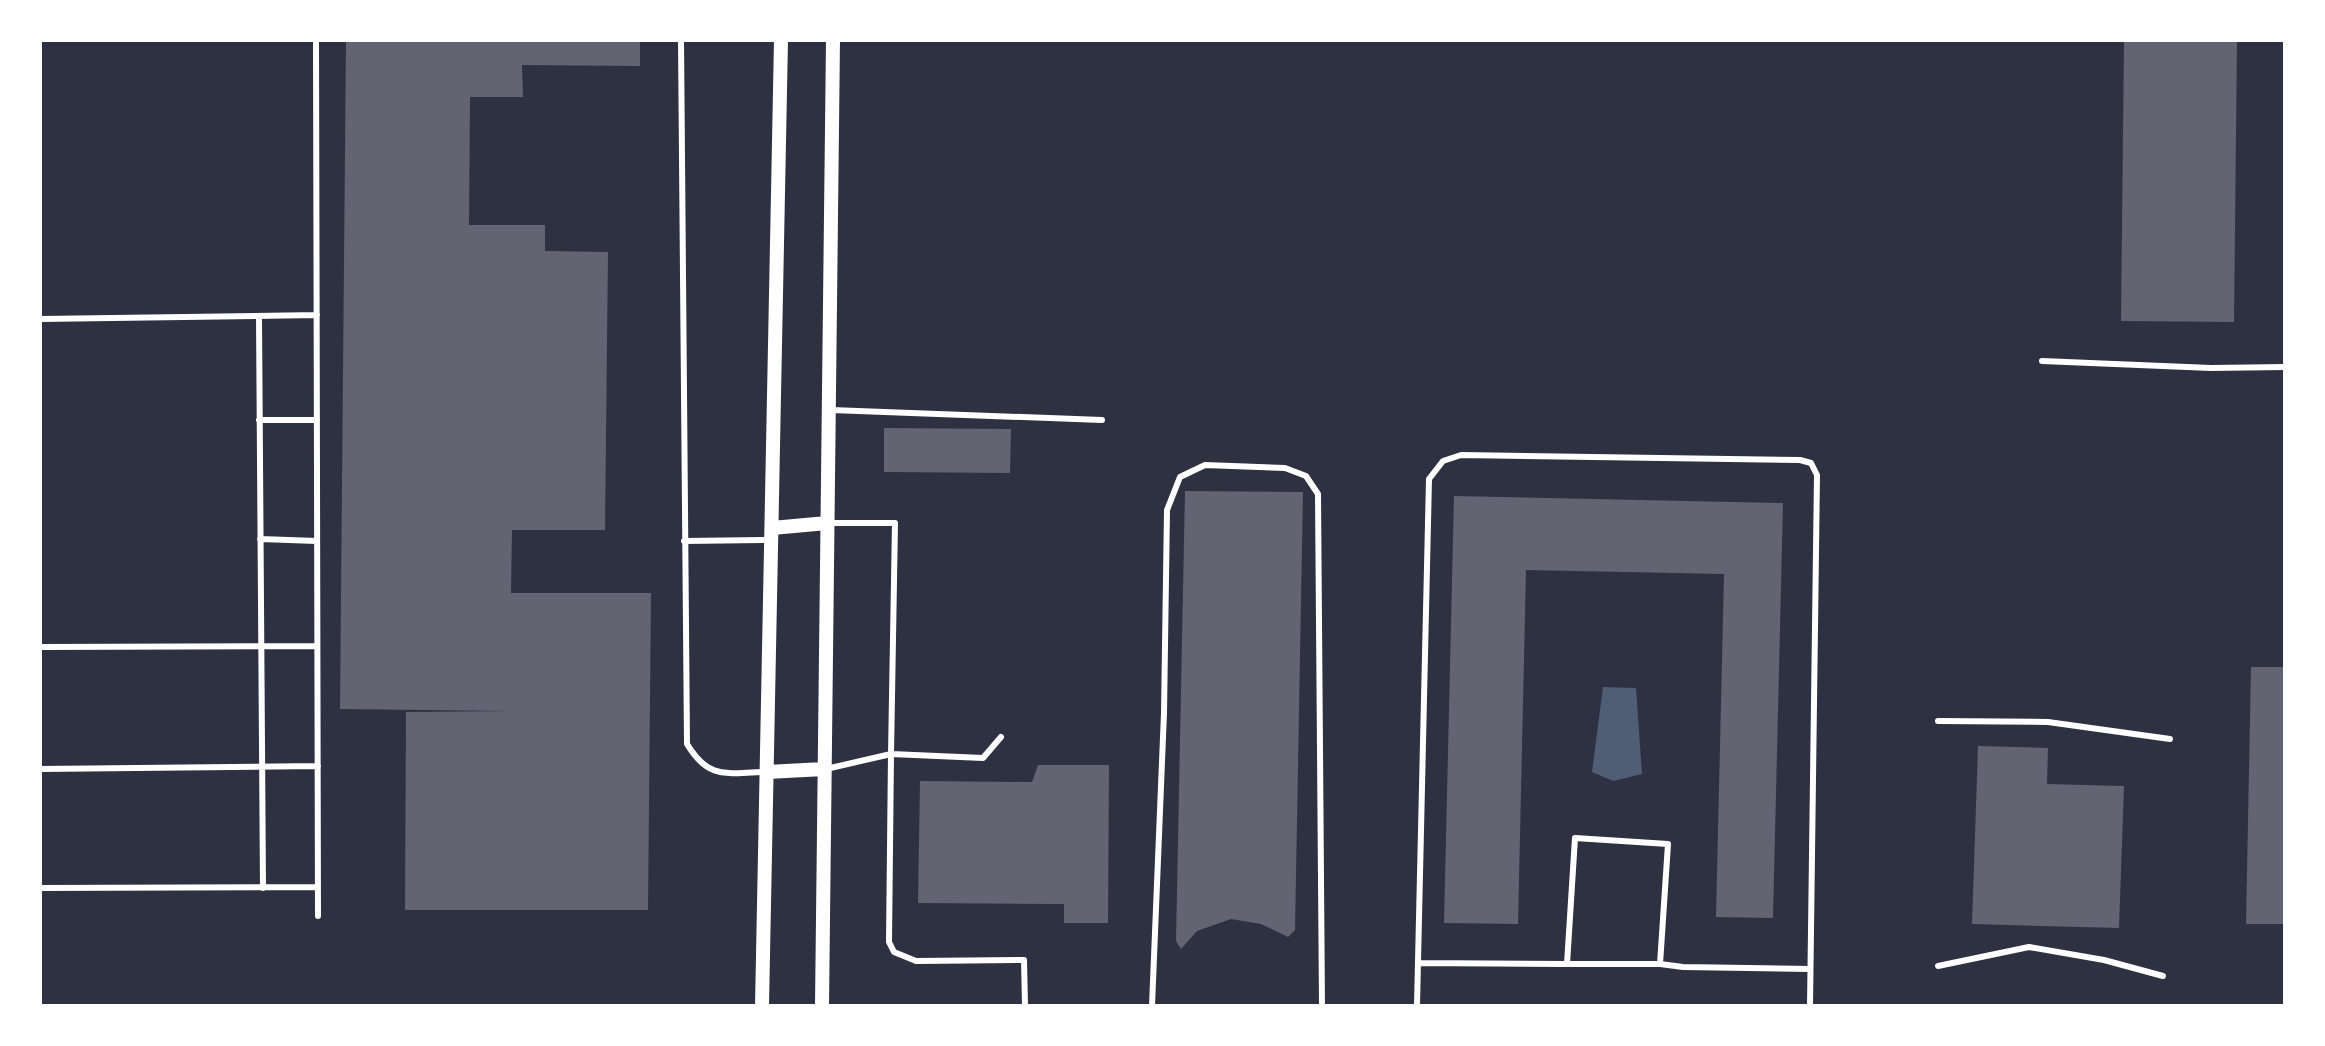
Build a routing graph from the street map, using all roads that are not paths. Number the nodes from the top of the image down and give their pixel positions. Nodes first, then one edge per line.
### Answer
1 (316, 40) edge
2 (681, 40) edge
3 (781, 40) edge
4 (833, 40) edge
5 (317, 315) junction
6 (259, 317) junction
7 (40, 319) edge
8 (2042, 361) dead end
9 (2285, 367) edge
10 (828, 410) junction
11 (259, 420) junction
12 (317, 420) junction
13 (1102, 420) dead end
14 (827, 523) junction
15 (772, 534) junction
16 (260, 539) junction
17 (317, 541) junction
18 (684, 541) junction
19 (261, 646) junction
20 (317, 646) junction
21 (40, 647) edge
22 (1938, 721) dead end
23 (1001, 737) dead end
24 (2170, 739) dead end
25 (891, 754) junction
26 (262, 766) junction
27 (318, 766) junction
28 (40, 769) edge
29 (824, 769) junction
30 (767, 772) junction
31 (318, 887) junction
32 (40, 888) edge
33 (263, 888) junction
34 (318, 916) dead end
35 (1418, 963) junction
36 (1567, 964) junction
37 (1660, 964) junction
38 (1938, 966) dead end
39 (1810, 969) junction
40 (2163, 976) dead end
41 (762, 1006) edge
42 (822, 1006) edge
43 (1025, 1006) edge
44 (1152, 1006) edge
45 (1322, 1006) edge
46 (1417, 1006) edge
47 (1810, 1006) edge

1 - 5 lane
2 - 18 lane
3 - 15 street
4 - 10 street
5 - 6 lane
5 - 12 lane
6 - 7 lane
6 - 11 lane
8 - 9 lane
10 - 13 lane
10 - 14 street
11 - 12 lane
11 - 16 lane
12 - 17 lane
14 - 15 street
14 - 25 lane
14 - 29 street
15 - 18 lane
15 - 30 street
16 - 17 lane
16 - 19 lane
17 - 20 lane
18 - 30 lane
19 - 20 lane
19 - 21 lane
19 - 26 lane
20 - 27 lane
22 - 24 lane
23 - 25 lane
25 - 29 lane
25 - 43 lane
26 - 27 lane
26 - 28 lane
26 - 33 lane
27 - 31 lane
29 - 30 street
29 - 42 street
30 - 41 street
31 - 33 lane
31 - 34 lane
32 - 33 lane
35 - 36 lane
35 - 39 lane
35 - 46 lane
36 - 37 lane
36 - 37 lane
37 - 39 lane
38 - 40 lane
39 - 47 lane
44 - 45 lane

